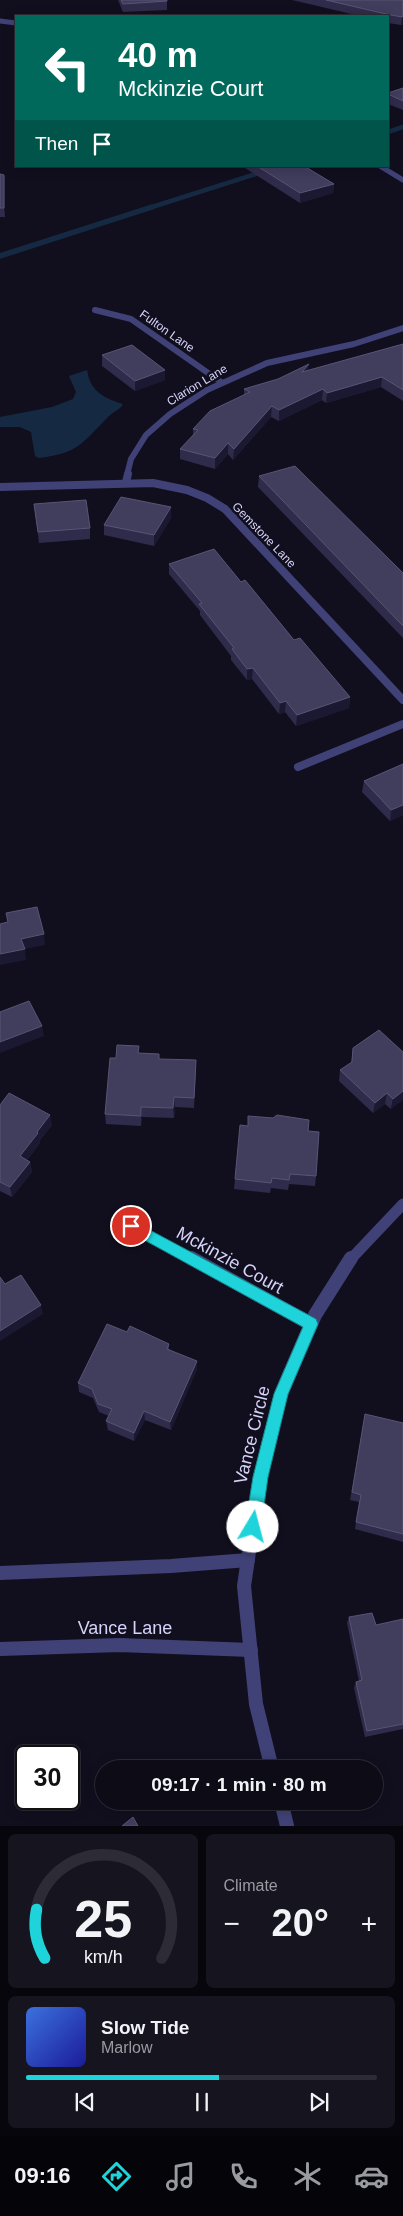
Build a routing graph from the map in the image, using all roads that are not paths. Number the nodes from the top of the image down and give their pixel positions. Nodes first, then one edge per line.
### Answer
1 (0, 21) edge
2 (15, 23) edge
3 (382, 167) edge
4 (403, 180) edge
5 (95, 310) dead end
6 (403, 328) edge
7 (222, 382) junction
8 (126, 482) junction
9 (0, 487) edge
10 (403, 700) edge
11 (403, 724) edge
12 (298, 767) dead end
13 (403, 1204) edge
14 (131, 1226) dead end
15 (311, 1324) junction
16 (248, 1560) junction
17 (0, 1574) edge
18 (0, 1649) edge
19 (251, 1650) junction
20 (270, 1760) edge
21 (283, 1810) edge
22 (287, 1826) edge

1 - 2 street
3 - 4 street
5 - 7 street, Fulton Lane
6 - 7 street, Clarion Lane
7 - 8 street, Clarion Lane
8 - 9 street, Gemstone Lane
8 - 10 street, Gemstone Lane
11 - 12 street
13 - 15 street, Vance Circle
14 - 15 street, Mckinzie Court
15 - 16 street, Vance Circle
16 - 17 street
16 - 19 street, Vance Circle
18 - 19 street, Vance Lane
19 - 20 street, Vance Circle
21 - 22 street

